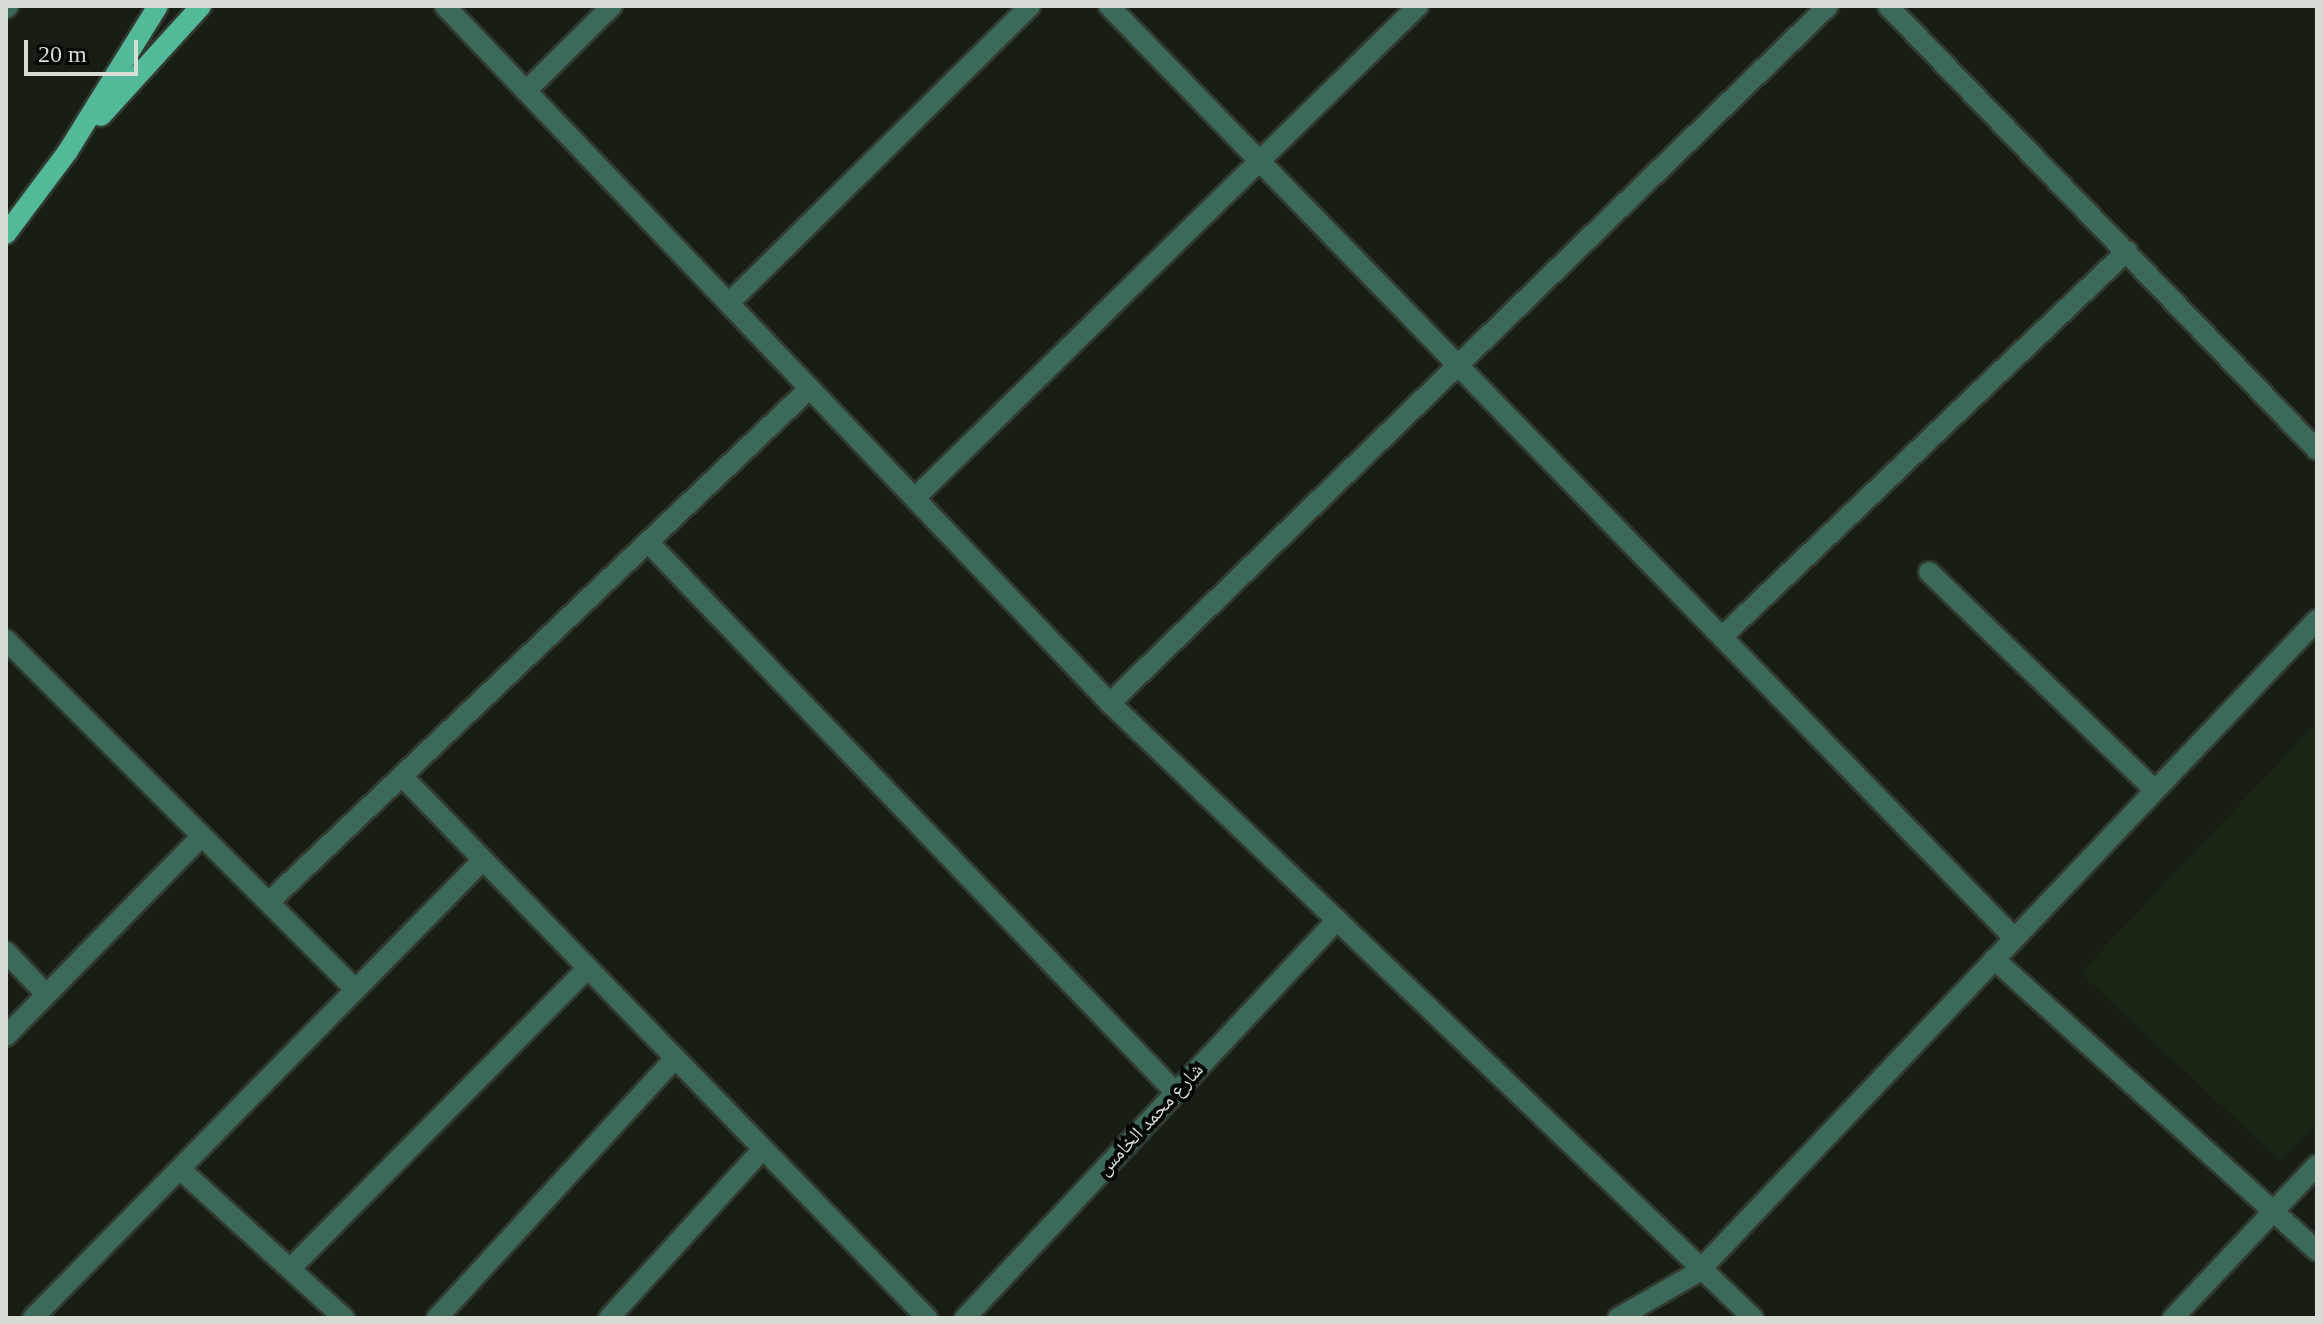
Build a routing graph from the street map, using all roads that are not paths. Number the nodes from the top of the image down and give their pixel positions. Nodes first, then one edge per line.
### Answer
1 (158, 6) edge
2 (201, 6) edge
3 (445, 6) edge
4 (612, 6) edge
5 (1030, 6) edge
6 (1109, 6) edge
7 (1418, 6) edge
8 (1828, 6) edge
9 (1888, 6) edge
10 (526, 91) junction
11 (68, 151) junction
12 (1260, 160) junction
13 (6, 234) edge
14 (2127, 251) junction
15 (729, 303) junction
16 (1459, 364) junction
17 (810, 388) junction
18 (2317, 450) edge
19 (915, 498) junction
20 (648, 542) junction
21 (1929, 572) dead end
22 (2317, 620) edge
23 (1724, 635) junction
24 (6, 640) edge
25 (1110, 703) junction
26 (402, 776) junction
27 (2155, 790) junction
28 (202, 836) junction
29 (483, 860) junction
30 (269, 902) junction
31 (1337, 920) junction
32 (2014, 938) junction
33 (6, 952) edge
34 (1994, 959) junction
35 (588, 968) junction
36 (353, 987) junction
37 (45, 993) junction
38 (6, 1036) edge
39 (675, 1058) junction
40 (1175, 1092) junction
41 (763, 1149) junction
42 (2317, 1165) edge
43 (182, 1171) junction
44 (2271, 1214) junction
45 (2317, 1251) edge
46 (292, 1267) junction
47 (1698, 1272) junction
48 (33, 1318) edge
49 (344, 1318) edge
50 (437, 1318) edge
51 (609, 1318) edge
52 (927, 1318) edge
53 (965, 1318) edge
54 (1618, 1318) edge
55 (1752, 1318) edge
56 (2173, 1318) edge

1 - 11 main road
2 - 11 main road
3 - 10 street
4 - 10 street
5 - 15 street
6 - 12 street
7 - 12 street
8 - 16 street
9 - 14 street
10 - 15 street
11 - 13 main road
12 - 16 street
12 - 19 street
14 - 18 street
14 - 23 street
15 - 17 street
16 - 23 street
16 - 25 street
17 - 19 street
17 - 20 street
19 - 25 street
20 - 26 street
20 - 40 street
21 - 27 street
22 - 27 street
23 - 32 street
24 - 28 street
25 - 31 street
26 - 29 street
26 - 30 street
27 - 32 street
28 - 30 street
28 - 37 street
29 - 35 street
29 - 36 street
30 - 36 street
31 - 40 street, شارع محمد الخامس
31 - 47 street
32 - 34 street
33 - 37 street
34 - 44 street
34 - 47 street
35 - 39 street
35 - 46 street
36 - 43 street
37 - 38 street
39 - 41 street
39 - 50 street
40 - 53 street, شارع محمد الخامس
41 - 51 street
41 - 52 street
42 - 44 street
43 - 46 street
43 - 48 street
44 - 45 street
44 - 56 street
46 - 49 street
47 - 54 street
47 - 55 street

